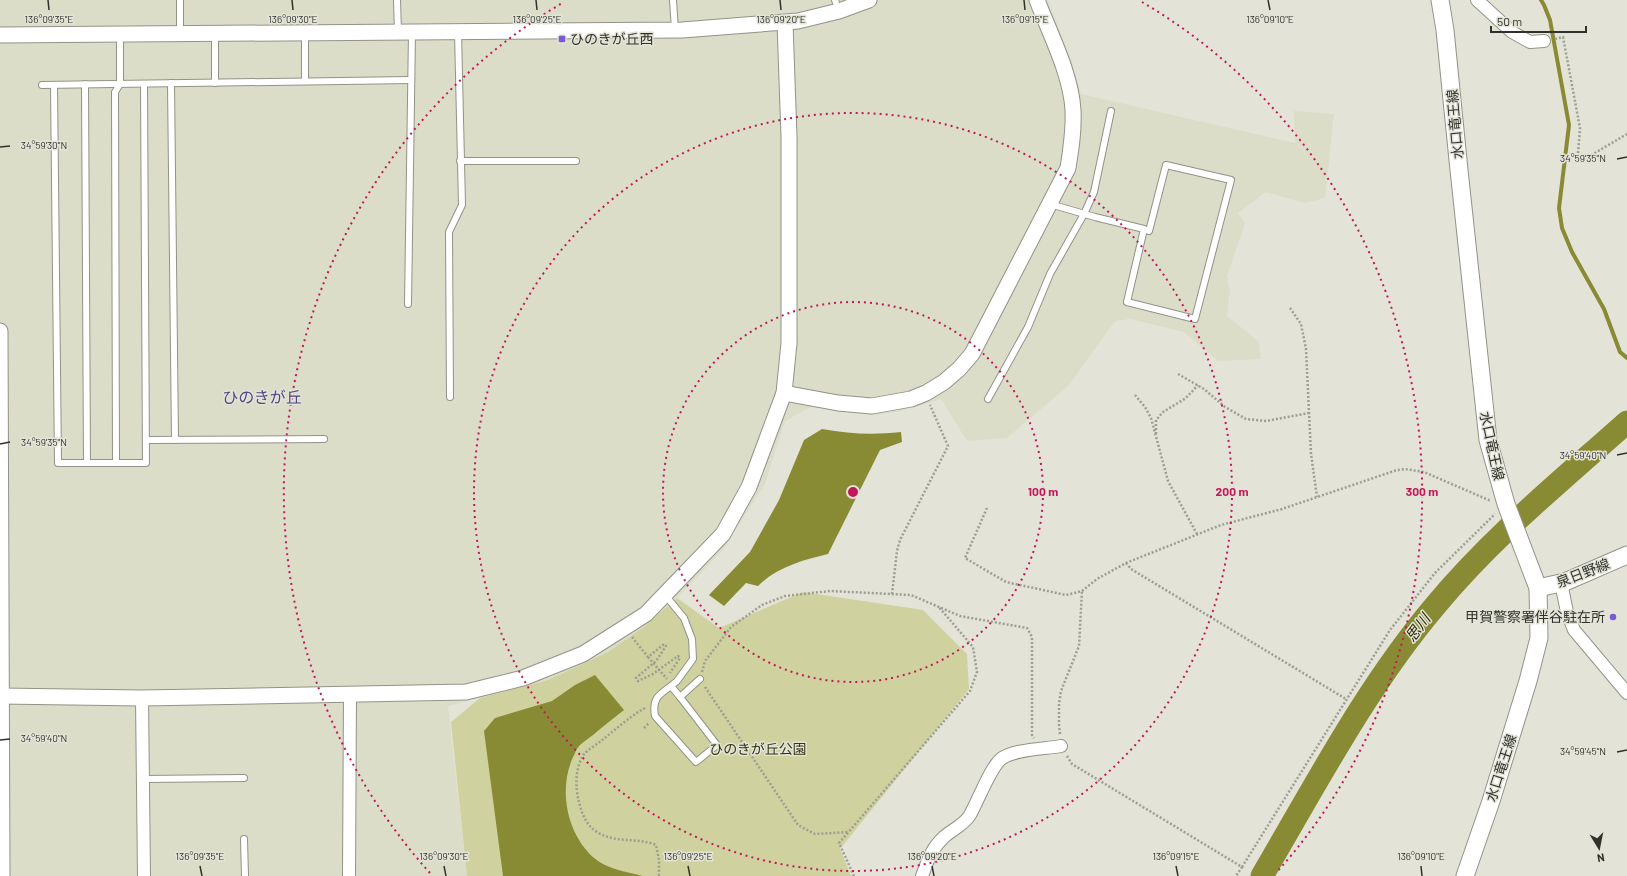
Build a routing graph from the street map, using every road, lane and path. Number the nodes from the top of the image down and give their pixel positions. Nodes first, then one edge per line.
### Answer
1 (180, 0) edge
2 (397, 0) edge
3 (673, 0) edge
4 (869, 0) edge
5 (1037, 0) edge
6 (1440, 0) edge
7 (1477, 0) edge
8 (837, 6) edge
9 (785, 23) junction
10 (675, 30) junction
11 (405, 32) junction
12 (458, 32) junction
13 (305, 33) junction
14 (120, 34) junction
15 (180, 34) junction
16 (215, 34) junction
17 (0, 35) edge
18 (1560, 38) dead end
19 (1544, 41) dead end
20 (411, 80) junction
21 (305, 81) junction
22 (171, 83) junction
23 (215, 83) junction
24 (85, 84) junction
25 (120, 84) junction
26 (144, 84) junction
27 (42, 85) dead end
28 (54, 85) junction
29 (1111, 111) dead end
30 (1627, 134) edge
31 (460, 161) junction
32 (576, 161) dead end
33 (1050, 204) junction
34 (1084, 214) junction
35 (1144, 229) junction
36 (408, 304) dead end
37 (1290, 308) dead end
38 (0, 331) edge
39 (1178, 374) dead end
40 (1198, 385) junction
41 (784, 393) junction
42 (926, 393) junction
43 (1135, 395) dead end
44 (450, 396) dead end
45 (988, 399) dead end
46 (1309, 413) junction
47 (324, 439) dead end
48 (1156, 439) junction
49 (146, 440) junction
50 (175, 440) junction
51 (87, 463) junction
52 (116, 463) junction
53 (1317, 497) junction
54 (1507, 507) junction
55 (987, 508) dead end
56 (1197, 534) junction
57 (1627, 555) edge
58 (1126, 564) junction
59 (1562, 583) junction
60 (1538, 588) junction
61 (1082, 591) junction
62 (892, 594) junction
63 (665, 595) junction
64 (938, 606) junction
65 (629, 634) dead end
66 (648, 657) junction
67 (653, 663) junction
68 (659, 669) junction
69 (669, 674) dead end
70 (666, 677) dead end
71 (700, 679) junction
72 (671, 686) junction
73 (1627, 693) edge
74 (350, 695) junction
75 (0, 696) edge
76 (680, 697) junction
77 (142, 698) junction
78 (1346, 699) junction
79 (645, 708) dead end
80 (650, 722) dead end
81 (644, 728) dead end
82 (1061, 746) junction
83 (1039, 750) junction
84 (244, 778) dead end
85 (143, 779) junction
86 (849, 832) junction
87 (244, 839) dead end
88 (1242, 867) junction
89 (2, 876) edge
90 (144, 876) edge
91 (245, 876) edge
92 (349, 876) edge
93 (659, 876) edge
94 (854, 876) edge
95 (922, 876) edge
96 (1236, 876) edge
97 (1465, 876) edge

1 - 15 lane
2 - 11 lane
3 - 10 lane
4 - 8 street
5 - 33 street
6 - 54 main road, 水口竜王線
7 - 19 street
8 - 9 street
9 - 10 street
9 - 41 street
10 - 12 street
11 - 12 street
11 - 13 street
11 - 20 lane
12 - 31 lane
13 - 16 street
13 - 21 lane
14 - 15 street
14 - 17 street
14 - 25 lane
15 - 16 street
16 - 23 lane
18 - 30 path
20 - 21 lane
20 - 36 lane
21 - 23 lane
22 - 23 lane
22 - 26 lane
22 - 50 lane
24 - 25 lane
24 - 28 lane
24 - 51 lane
25 - 26 lane
25 - 52 lane
26 - 49 lane
27 - 28 lane
28 - 51 lane
29 - 34 lane
31 - 32 lane
31 - 44 lane
33 - 34 lane
33 - 42 street
34 - 35 lane
34 - 45 lane
35 - 35 lane
37 - 46 path
38 - 75 street
39 - 40 path
40 - 46 path
40 - 48 path
41 - 42 street
41 - 63 street
42 - 62 path
43 - 48 path
46 - 53 path
47 - 50 lane
48 - 56 path
49 - 50 lane
49 - 52 lane
51 - 52 lane
53 - 54 path
53 - 56 path
54 - 60 main road, 水口竜王線
54 - 78 path
55 - 61 path
56 - 58 path
57 - 59 main road, 泉日野線
58 - 61 path
58 - 78 path
59 - 60 main road, 泉日野線
59 - 73 street
60 - 97 main road, 水口竜王線
61 - 82 path
62 - 64 path
62 - 71 path
63 - 72 lane
63 - 74 street
64 - 83 path
64 - 86 path
65 - 66 path
66 - 67 path
66 - 67 path
67 - 68 path
67 - 68 path
68 - 69 path
68 - 70 path
71 - 76 lane
71 - 86 path
72 - 76 lane
72 - 76 lane
74 - 77 street
74 - 92 street
75 - 77 street
75 - 89 street
77 - 85 street
78 - 88 path
79 - 93 path
80 - 81 path
82 - 83 street
82 - 88 path
83 - 95 street
84 - 85 lane
85 - 90 street
86 - 94 path
87 - 91 lane
88 - 96 path

